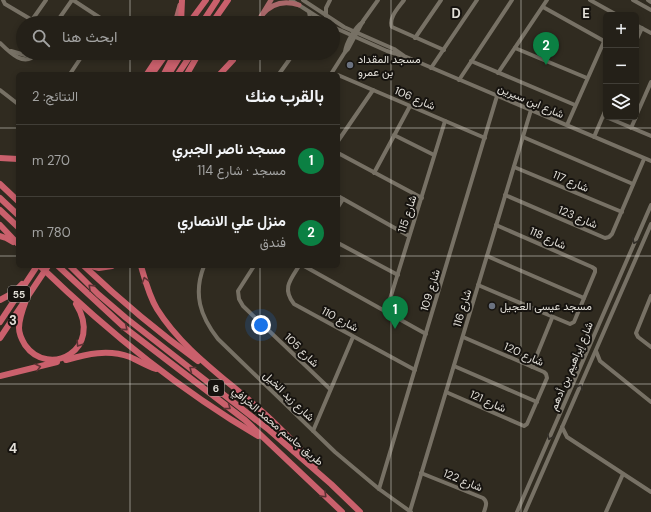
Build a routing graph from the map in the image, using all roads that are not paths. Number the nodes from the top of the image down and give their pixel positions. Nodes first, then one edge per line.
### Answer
1 (3, 0) edge
2 (46, 0) edge
3 (73, 0) edge
4 (181, 0) edge
5 (206, 0) edge
6 (217, 0) edge
7 (228, 0) edge
8 (271, 0) edge
9 (291, 0) edge
10 (303, 0) edge
11 (378, 0) edge
12 (404, 0) edge
13 (441, 0) edge
14 (477, 0) edge
15 (512, 0) edge
16 (548, 0) edge
17 (590, 0) edge
18 (633, 0) edge
19 (648, 0) edge
20 (329, 2) edge
21 (651, 2) edge
22 (299, 5) junction
23 (543, 7) junction
24 (316, 9) junction
25 (651, 10) edge
26 (308, 12) junction
27 (611, 12) edge
28 (262, 15) joint
29 (25, 16) edge
30 (35, 16) edge
31 (61, 16) edge
32 (97, 16) edge
33 (177, 16) edge
34 (182, 16) edge
35 (194, 16) edge
36 (207, 16) edge
37 (217, 16) edge
38 (220, 16) edge
39 (310, 16) edge
40 (314, 16) edge
41 (326, 16) joint
42 (340, 25) edge
43 (639, 26) edge
44 (642, 28) junction
45 (340, 30) edge
46 (639, 34) edge
47 (651, 34) edge
48 (355, 35) junction
49 (415, 38) junction
50 (603, 38) edge
51 (0, 43) edge
52 (603, 43) edge
53 (515, 48) junction
54 (7, 49) junction
55 (444, 50) junction
56 (16, 52) edge
57 (16, 56) edge
58 (79, 60) edge
59 (156, 60) edge
60 (162, 60) edge
61 (171, 60) edge
62 (178, 60) edge
63 (187, 60) edge
64 (195, 60) edge
65 (233, 60) joint
66 (289, 60) edge
67 (471, 61) junction
68 (431, 68) junction
69 (71, 72) edge
70 (148, 72) edge
71 (153, 72) edge
72 (165, 72) edge
73 (170, 72) edge
74 (179, 72) edge
75 (188, 72) edge
76 (222, 72) edge
77 (225, 72) edge
78 (280, 72) edge
79 (335, 72) edge
80 (498, 73) junction
81 (340, 77) edge
82 (587, 78) junction
83 (459, 80) junction
84 (651, 82) edge
85 (0, 90) edge
86 (372, 90) junction
87 (497, 96) junction
88 (16, 102) edge
89 (575, 105) junction
90 (410, 106) junction
91 (531, 110) junction
92 (639, 110) edge
93 (603, 120) edge
94 (612, 120) edge
95 (635, 120) edge
96 (445, 121) junction
97 (566, 125) junction
98 (631, 128) junction
99 (394, 135) junction
100 (651, 136) edge
101 (523, 137) junction
102 (594, 137) junction
103 (340, 138) edge
104 (485, 138) junction
105 (340, 154) edge
106 (434, 155) junction
107 (0, 158) edge
108 (16, 159) edge
109 (644, 159) junction
110 (651, 162) edge
111 (514, 167) junction
112 (374, 173) junction
113 (0, 184) edge
114 (633, 184) junction
115 (505, 195) junction
116 (340, 197) edge
117 (0, 198) edge
118 (422, 198) junction
119 (16, 199) edge
120 (344, 199) junction
121 (340, 204) edge
122 (651, 205) edge
123 (0, 210) edge
124 (622, 212) junction
125 (16, 213) edge
126 (651, 224) edge
127 (16, 225) edge
128 (496, 225) junction
129 (0, 226) edge
130 (0, 236) edge
131 (409, 236) junction
132 (16, 243) edge
133 (16, 244) edge
134 (340, 244) edge
135 (487, 256) junction
136 (629, 256) junction
137 (636, 258) junction
138 (624, 266) junction
139 (37, 268) edge
140 (41, 268) edge
141 (47, 268) edge
142 (60, 268) edge
143 (72, 268) edge
144 (86, 268) edge
145 (142, 268) edge
146 (203, 268) edge
147 (253, 268) edge
148 (299, 268) edge
149 (308, 268) edge
150 (632, 269) junction
151 (33, 273) junction
152 (398, 275) junction
153 (478, 284) junction
154 (28, 295) junction
155 (71, 296) junction
156 (651, 296) edge
157 (584, 298) junction
158 (0, 300) edge
159 (386, 312) junction
160 (552, 318) junction
161 (0, 322) edge
162 (426, 334) junction
163 (353, 336) junction
164 (463, 337) junction
165 (0, 338) edge
166 (651, 347) edge
167 (596, 351) junction
168 (591, 361) junction
169 (600, 361) junction
170 (454, 366) junction
171 (532, 367) junction
172 (158, 369) junction
173 (415, 370) junction
174 (0, 376) edge
175 (230, 385) junction
176 (330, 389) junction
177 (446, 392) junction
178 (537, 402) junction
179 (651, 402) edge
180 (522, 426) joint
181 (562, 427) junction
182 (313, 431) junction
183 (567, 437) junction
184 (557, 438) junction
185 (268, 442) junction
186 (421, 473) junction
187 (623, 474) junction
188 (331, 484) junction
189 (379, 489) junction
190 (651, 492) edge
191 (608, 511) edge
192 (342, 512) edge
193 (360, 512) edge
194 (411, 512) edge
195 (484, 512) edge
196 (517, 512) edge
197 (525, 512) edge

1 - 29 street
2 - 30 street
3 - 31 street
3 - 32 street
4 - 33 main road
4 - 34 highway
5 - 35 highway
6 - 36 highway
7 - 37 highway
7 - 38 highway
8 - 28 main road
9 - 22 street
10 - 24 street, شارع ابن سيرين
11 - 48 street
12 - 49 street
13 - 49 street
14 - 55 street
15 - 67 street
16 - 23 street
17 - 27 street
18 - 25 street
19 - 21 street
20 - 24 street
20 - 41 street
22 - 26 street
22 - 28 main road
23 - 50 street
23 - 53 street
24 - 41 street, شارع ابن سيرين
26 - 39 street
26 - 40 street
42 - 48 street, شارع ابن سيرين
43 - 44 street
44 - 46 street
44 - 47 street
45 - 48 street, شارع ابن سيرين
48 - 68 street, شارع ابن سيرين
48 - 79 street
49 - 55 street
51 - 54 street
52 - 82 street
53 - 80 street
53 - 82 street
54 - 56 street
54 - 57 street
55 - 68 street
58 - 69 street
59 - 70 highway
60 - 71 highway
61 - 72 highway
62 - 73 highway
63 - 74 highway
64 - 75 highway
65 - 76 highway
65 - 77 highway
66 - 78 street
67 - 80 street
67 - 83 street
68 - 83 street, شارع ابن سيرين
80 - 89 street
81 - 86 street, شارع 106
82 - 89 street
83 - 87 street, شارع ابن سيرين
84 - 92 street
85 - 88 street
86 - 90 street, شارع 106
86 - 103 street
87 - 91 street, شارع ابن سيرين
87 - 104 street, شارع 109
89 - 97 street
90 - 96 street, شارع 106
90 - 99 street
91 - 97 street, شارع ابن سيرين
91 - 101 street, شارع 116
93 - 102 street
94 - 98 street
95 - 98 street
96 - 104 street, شارع 106
96 - 106 street, شارع 115
97 - 102 street, شارع ابن سيرين
98 - 100 street
99 - 106 street
99 - 112 street
101 - 111 street, شارع 116
101 - 114 street
102 - 109 street, شارع ابن سيرين
104 - 162 street, شارع 109
105 - 112 street
106 - 118 street, شارع 115
107 - 108 highway
109 - 110 street, شارع ابن سيرين
109 - 114 street, شارع 123
111 - 115 street, شارع 116
111 - 124 street, شارع 117
112 - 118 street
113 - 119 highway
114 - 124 street, شارع 123
115 - 124 street, شارع 123
115 - 128 street, شارع 116
116 - 120 street
117 - 125 highway
118 - 131 street, شارع 115
120 - 121 street
120 - 131 street
122 -> 136 street, شارع إبراهيم بن أدهم
123 - 127 highway
126 - 137 street, شارع إبراهيم بن أدهم
128 - 135 street, شارع 116
128 - 157 street, شارع 118
129 - 132 highway
130 - 133 highway
131 - 152 street, شارع 115
134 - 152 street
135 - 153 street, شارع 116
135 - 157 street
136 - 137 street
136 - 138 street, شارع إبراهيم بن أدهم
137 - 150 street, شارع إبراهيم بن أدهم
138 - 150 street
138 -> 196 street, شارع إبراهيم بن أدهم
139 - 151 highway, 55
140 - 155 highway
141 - 154 highway, 55
142 -> 185 highway, طريق جاسم محمد الخرافي / 6
188 -> 143 highway, طريق جاسم محمد الخرافي / 6
144 - 175 highway
175 -> 145 highway
146 - 182 street, شارع زيد الخيل
147 - 176 street, شارع 105
148 - 163 street, شارع 110
149 - 159 street
150 - 167 street, شارع إبراهيم بن أدهم
151 - 158 highway
151 - 161 highway, 55
152 - 159 street, شارع 115
153 - 160 street
153 - 164 street, شارع 116
155 -> 154 highway
154 - 165 highway, 55
155 - 172 highway
156 - 166 street
157 - 160 street
159 - 162 street
160 - 171 street
162 - 173 street, شارع 109
163 - 173 street, شارع 110
163 - 176 street
164 - 170 street, شارع 116
164 - 171 street, شارع 120
167 - 168 street, شارع إبراهيم بن أدهم
167 - 169 street
168 - 169 street
181 -> 168 street, شارع إبراهيم بن أدهم
169 - 179 street
170 - 177 street, شارع 116
170 - 178 street
171 - 178 street, شارع 120
174 -> 172 highway
172 - 185 highway
173 - 189 street, شارع 109
175 - 188 highway
176 - 182 street
177 - 180 street, شارع 121
177 - 186 street, شارع 116
178 - 180 street, شارع 120
181 - 183 street
181 - 184 street, شارع إبراهيم بن أدهم
182 - 189 street, شارع زيد الخيل
183 - 184 street
183 - 187 street
184 - 197 street, شارع إبراهيم بن أدهم
185 -> 192 highway, طريق جاسم محمد الخرافي / 6
186 - 194 street, شارع 116
186 - 195 street, شارع 122
187 - 190 street
187 - 191 street
188 - 193 highway, طريق جاسم محمد الخرافي / 6
189 - 194 street, شارع زيد الخيل

